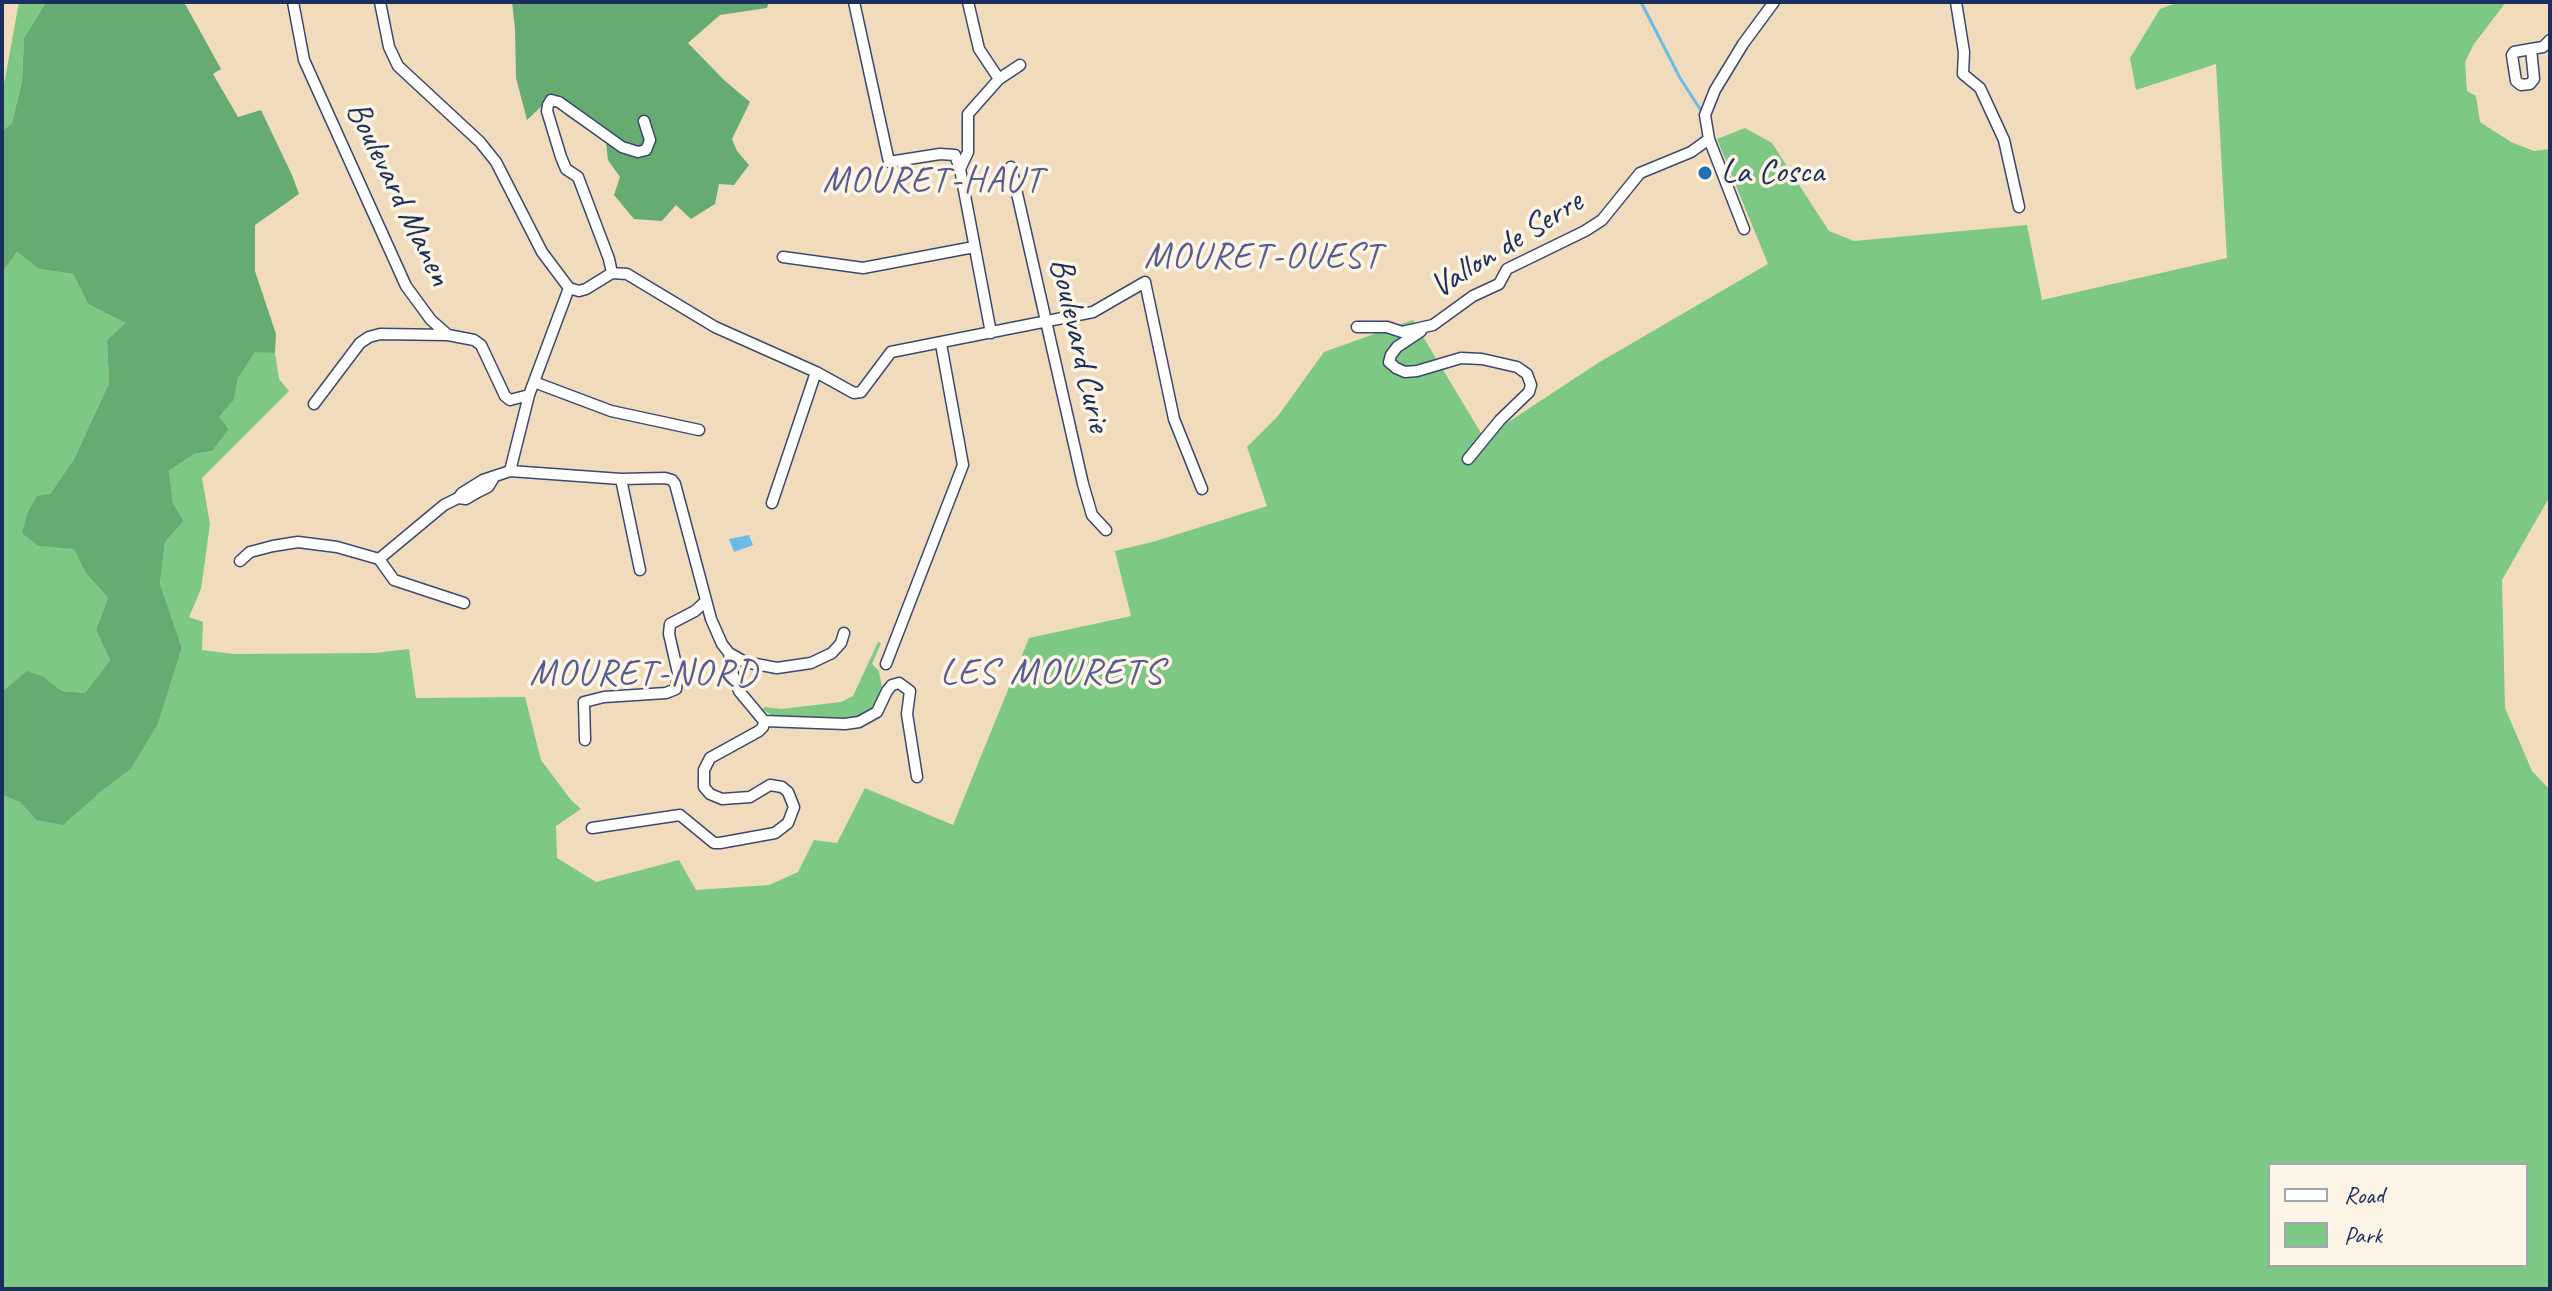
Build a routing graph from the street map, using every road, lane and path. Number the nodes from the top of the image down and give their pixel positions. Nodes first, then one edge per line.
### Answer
1 (293, 2) edge
2 (380, 2) edge
3 (854, 2) edge
4 (968, 2) edge
5 (1774, 2) edge
6 (1956, 2) edge
7 (2550, 40) edge
8 (2531, 49) dead end
9 (1020, 65) dead end
10 (999, 79) junction
11 (644, 121) dead end
12 (1709, 139) junction
13 (1011, 167) dead end
14 (960, 169) junction
15 (2019, 207) dead end
16 (1744, 229) dead end
17 (974, 247) junction
18 (783, 257) dead end
19 (612, 273) junction
20 (569, 288) junction
21 (1044, 321) junction
22 (1433, 325) junction
23 (1357, 327) dead end
24 (991, 333) junction
25 (448, 335) junction
26 (941, 344) junction
27 (816, 372) junction
28 (534, 382) junction
29 (529, 395) junction
30 (314, 404) dead end
31 (699, 430) dead end
32 (1468, 459) dead end
33 (510, 471) junction
34 (621, 479) junction
35 (1202, 489) dead end
36 (772, 503) dead end
37 (1106, 530) dead end
38 (379, 559) junction
39 (240, 561) dead end
40 (640, 570) dead end
41 (706, 601) junction
42 (464, 603) dead end
43 (844, 633) dead end
44 (729, 653) junction
45 (886, 664) dead end
46 (764, 721) junction
47 (585, 740) dead end
48 (917, 777) dead end
49 (592, 828) dead end

1 - 25 street, Boulevard Manen
2 - 20 street
3 - 14 street
4 - 10 street
5 - 12 street
6 - 15 street
7 - 8 street
9 - 10 street
10 - 14 street
11 - 19 street
12 - 16 street
12 - 22 street, Vallon de Serre
13 - 21 street, Boulevard Curie
14 - 17 street
17 - 18 street
17 - 24 street
19 - 20 street
19 - 27 street
20 - 28 street
21 - 24 street
21 - 35 street
21 - 37 street, Boulevard Curie
22 - 23 street, Vallon de Serre
22 - 32 street
24 - 26 street
25 - 29 street, Boulevard Manen
25 - 30 street
26 - 27 street
26 - 45 street
27 - 36 street
28 - 29 street
28 - 31 street
29 - 33 street
33 - 34 street
33 - 38 street
34 - 40 street
34 - 41 street
38 - 39 street
38 - 42 street
41 - 44 street
41 - 47 street
43 - 44 street
44 - 46 street
46 - 48 street
46 - 49 street

